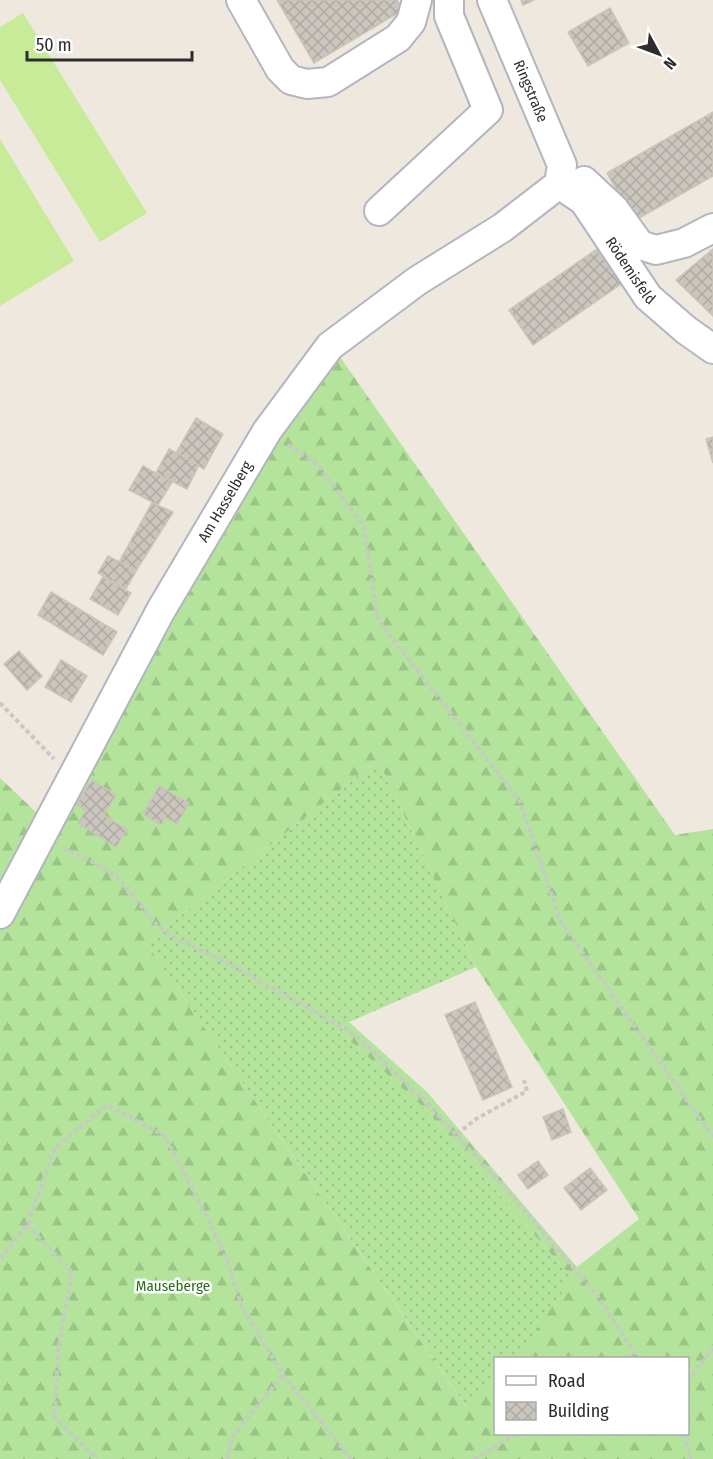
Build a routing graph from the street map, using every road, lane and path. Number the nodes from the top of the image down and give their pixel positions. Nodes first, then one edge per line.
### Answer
1 (240, 0) edge
2 (417, 0) edge
3 (448, 0) edge
4 (492, 0) edge
5 (560, 174) junction
6 (379, 211) dead end
7 (713, 228) edge
8 (713, 349) edge
9 (267, 431) junction
10 (0, 703) edge
11 (72, 778) junction
12 (40, 837) junction
13 (0, 914) edge
14 (524, 1080) dead end
15 (456, 1134) junction
16 (713, 1137) edge
17 (27, 1225) junction
18 (0, 1259) edge
19 (713, 1348) edge
20 (633, 1352) junction
21 (629, 1357) edge
22 (637, 1357) edge
23 (284, 1375) junction
24 (689, 1378) edge
25 (514, 1435) edge
26 (684, 1435) edge
27 (97, 1459) edge
28 (227, 1459) edge
29 (351, 1459) edge
30 (474, 1459) edge
31 (691, 1459) edge

1 - 2 street
3 - 6 street
4 - 5 street, Ringstraße
5 - 7 street
5 - 8 street, Rödemisfeld
5 - 9 street, Am Hasselberg
9 - 11 street, Am Hasselberg
9 - 16 path
10 - 11 path
11 - 12 street, Am Hasselberg
12 - 13 street, Am Hasselberg
12 - 15 path
14 - 15 path
15 - 20 path
17 - 18 path
17 - 23 path
17 - 27 path
19 - 24 path
20 - 21 path
20 - 22 path
23 - 28 path
23 - 29 path
25 - 30 path
26 - 31 path

